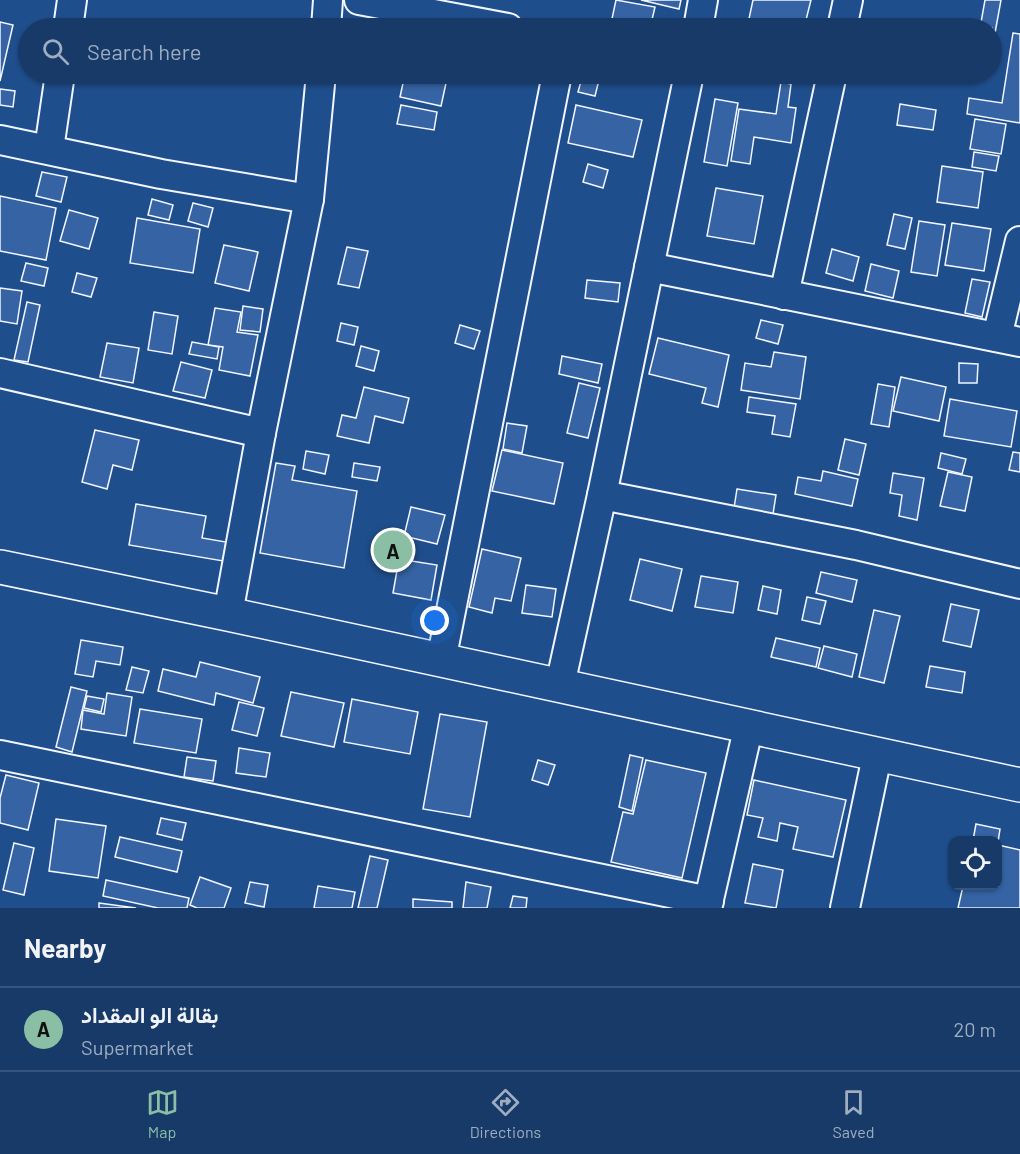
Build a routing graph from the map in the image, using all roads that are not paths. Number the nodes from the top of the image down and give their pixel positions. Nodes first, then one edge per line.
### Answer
1 (72, 0) edge
2 (328, 0) edge
3 (359, 0) edge
4 (703, 0) edge
5 (848, 0) edge
6 (69, 18) edge
7 (327, 18) edge
8 (455, 18) edge
9 (700, 18) edge
10 (844, 18) edge
11 (59, 84) edge
12 (320, 84) edge
13 (555, 84) edge
14 (687, 84) edge
15 (830, 84) edge
16 (0, 141) edge
17 (49, 149) junction
18 (309, 200) junction
19 (1020, 241) edge
20 (649, 267) junction
21 (784, 295) junction
22 (1009, 339) edge
23 (0, 373) edge
24 (261, 433) junction
25 (602, 495) junction
26 (0, 567) edge
27 (1020, 584) edge
28 (228, 614) junction
29 (441, 661) junction
30 (560, 685) junction
31 (748, 725) junction
32 (0, 755) edge
33 (877, 756) junction
34 (1020, 785) edge
35 (708, 904) edge
36 (845, 908) edge

1 - 6 street
2 - 7 street
3 - 8 street
4 - 9 street
5 - 10 street
11 - 17 street
12 - 18 street
13 - 29 street
14 - 20 street
15 - 21 street
16 - 17 street
17 - 18 street
18 - 24 street
19 - 22 street
20 - 21 street
20 - 25 street
21 - 22 street
23 - 24 street
24 - 28 street
25 - 27 street
25 - 30 street
26 - 28 street
28 - 29 street
29 - 30 street
30 - 31 street
31 - 33 street
31 - 35 street
32 - 35 street
33 - 34 street
33 - 36 street

